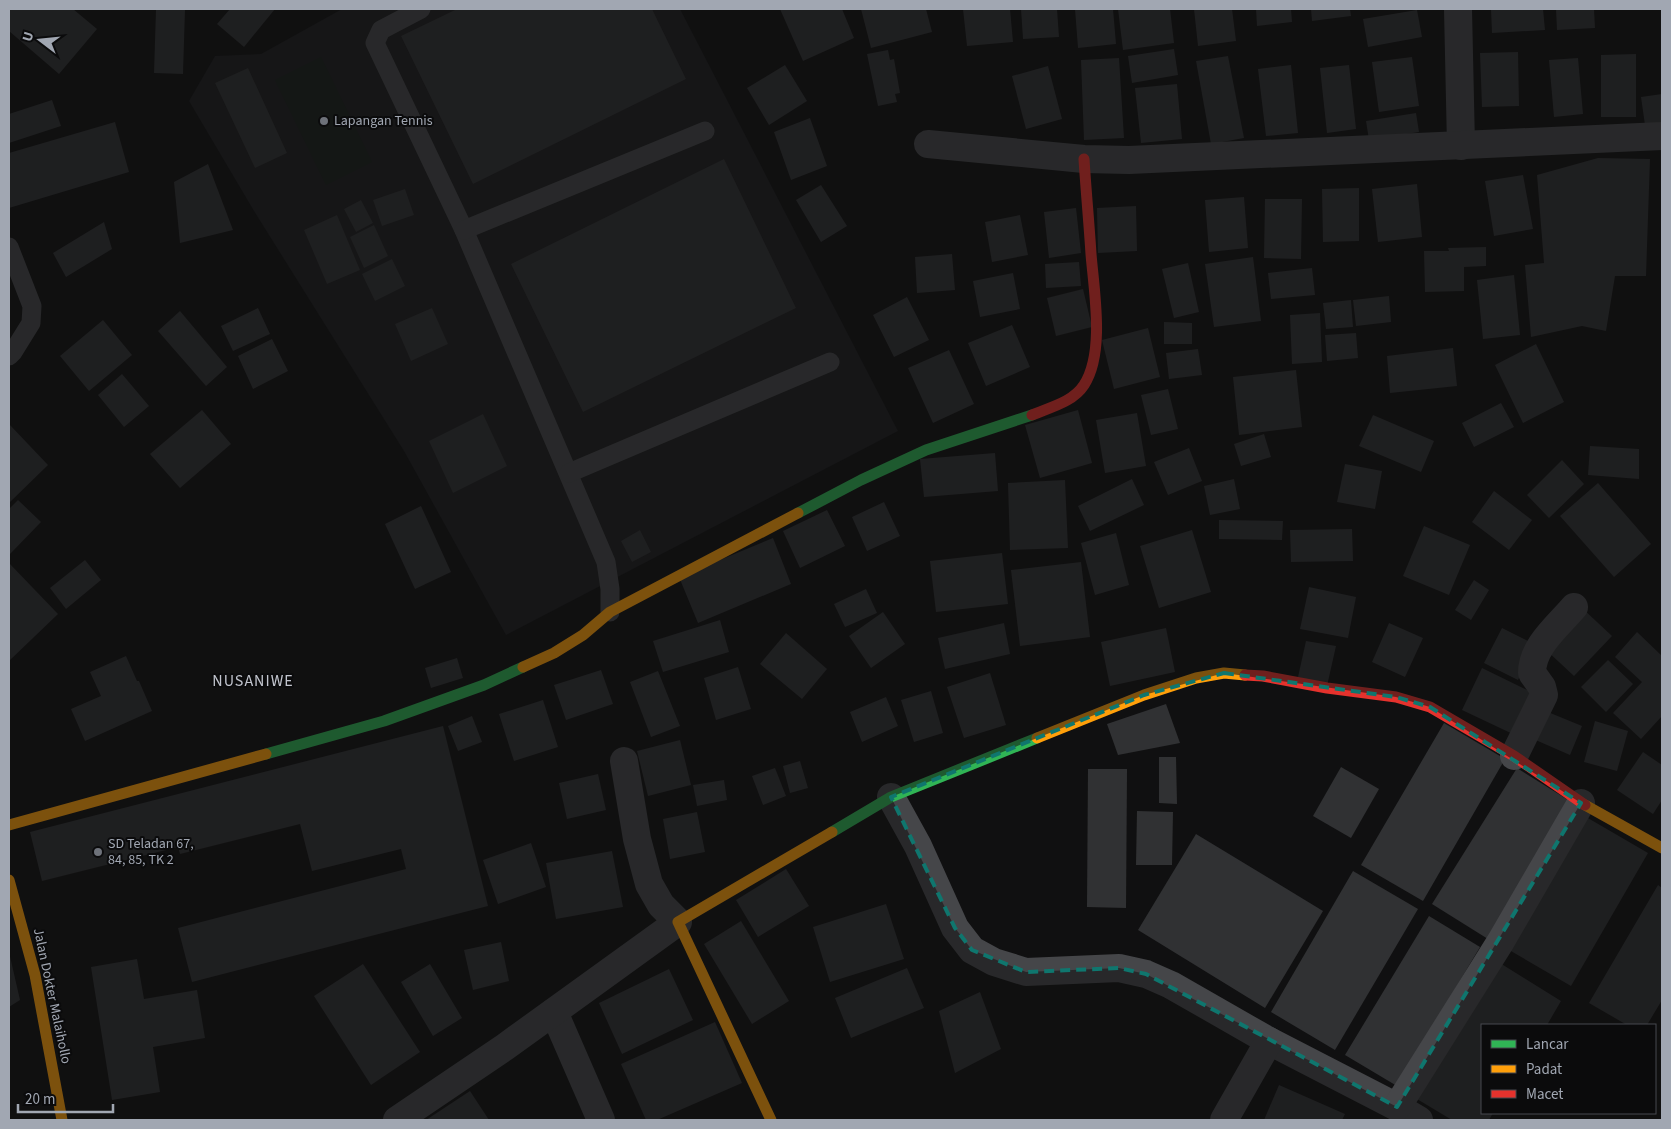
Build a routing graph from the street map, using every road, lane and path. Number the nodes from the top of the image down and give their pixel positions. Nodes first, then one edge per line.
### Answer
1 (421, 9) edge
2 (1458, 9) edge
3 (705, 131) dead end
4 (1662, 136) edge
5 (928, 144) dead end
6 (1461, 146) junction
7 (1084, 159) junction
8 (464, 230) junction
9 (9, 248) edge
10 (9, 356) edge
11 (830, 362) dead end
12 (569, 473) junction
13 (1574, 607) dead end
14 (610, 612) junction
15 (1514, 756) junction
16 (624, 761) dead end
17 (891, 797) junction
18 (1581, 803) junction
19 (9, 825) edge
20 (1662, 848) edge
21 (9, 880) edge
22 (678, 922) junction
23 (554, 1012) junction
24 (1269, 1041) junction
25 (1408, 1114) edge
26 (62, 1120) edge
27 (397, 1120) edge
28 (601, 1120) edge
29 (771, 1120) edge
30 (1224, 1120) edge

1 - 8 lane
2 - 6 street
3 - 8 lane
4 - 6 street
5 - 7 street
6 - 7 street
7 - 14 street
8 - 12 lane
9 - 10 lane
11 - 12 lane
12 - 14 lane
13 - 15 street
14 - 19 street
15 - 17 street
15 - 18 street
16 - 22 street
17 - 22 street
17 - 24 street
18 - 20 street
18 - 25 street
21 - 26 street, Jalan Dokter Malaihollo
22 - 23 street
22 - 29 street
23 - 27 street
23 - 28 street
24 - 25 street
24 - 30 street

